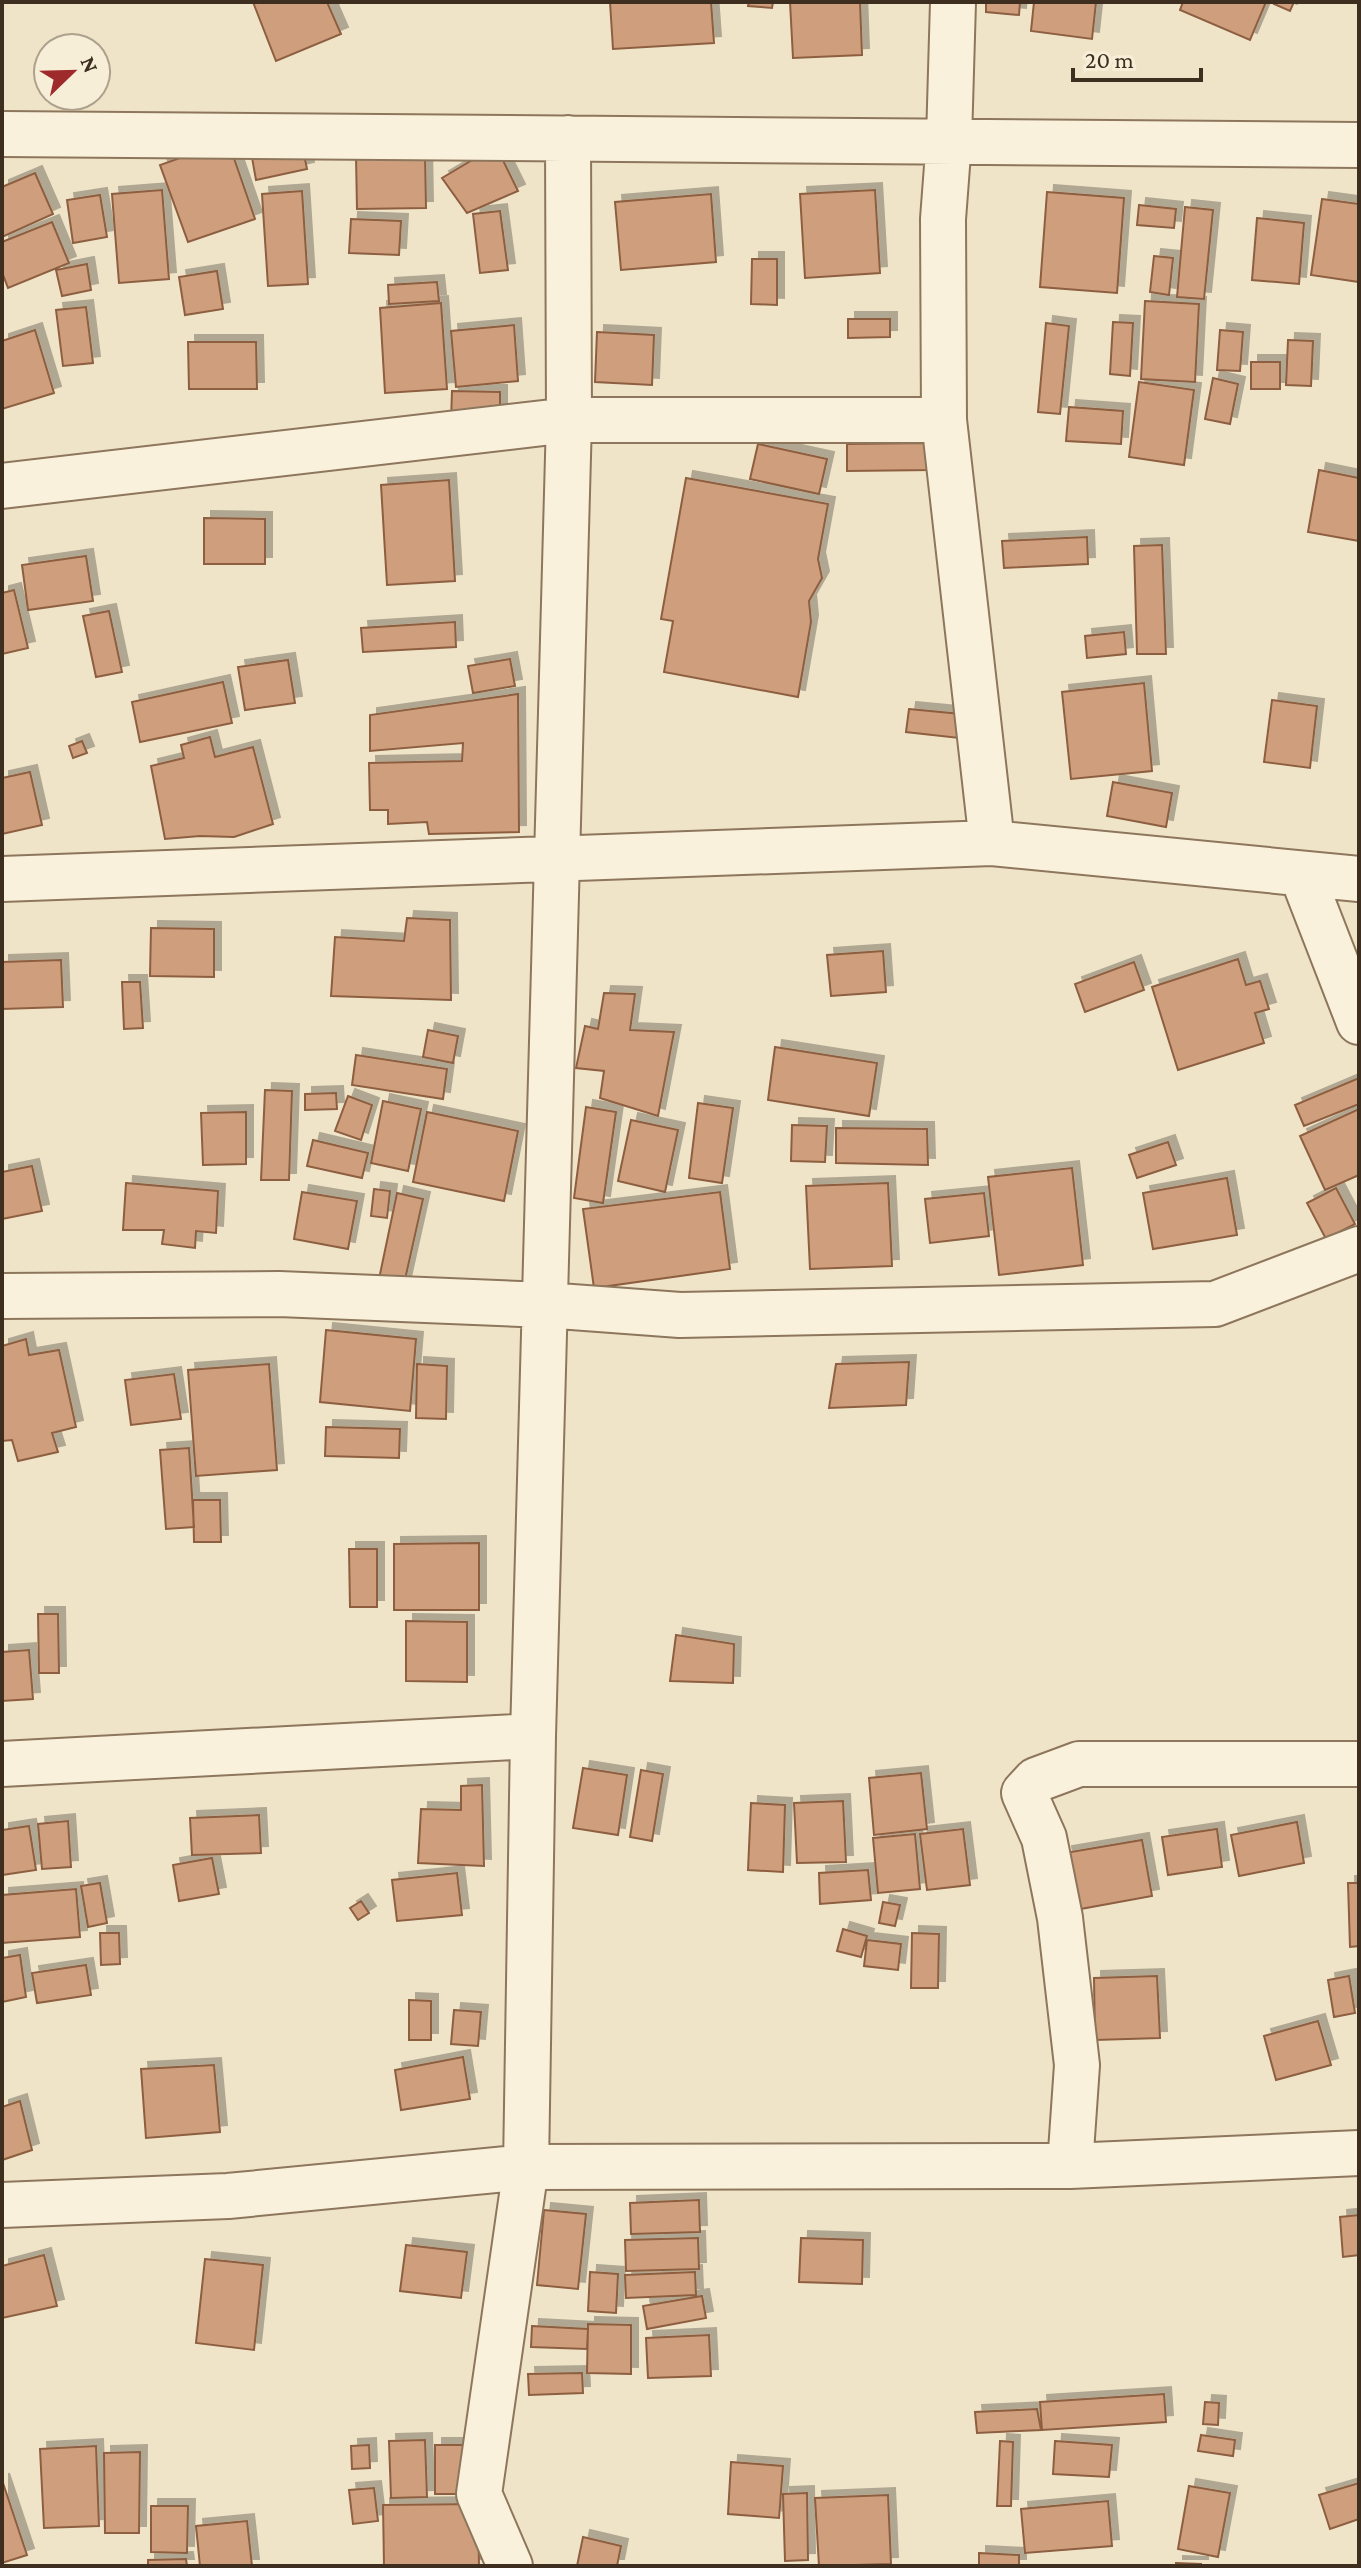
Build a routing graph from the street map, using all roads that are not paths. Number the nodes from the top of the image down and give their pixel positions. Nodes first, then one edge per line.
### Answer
1 (953, 2) edge
2 (2, 134) edge
3 (568, 138) junction
4 (949, 140) junction
5 (1359, 145) edge
6 (569, 420) junction
7 (944, 420) junction
8 (2, 486) edge
9 (992, 843) junction
10 (558, 859) junction
11 (1302, 875) junction
12 (2, 879) edge
13 (1359, 879) edge
14 (1359, 1022) edge
15 (1359, 1249) edge
16 (2, 1296) edge
17 (545, 1305) junction
18 (533, 1736) junction
19 (2, 1764) edge
20 (1359, 1764) edge
21 (1359, 2153) edge
22 (1070, 2166) junction
23 (526, 2167) junction
24 (2, 2205) edge
25 (510, 2566) edge

1 - 4 street
2 - 3 street
3 - 4 street
3 - 6 street
4 - 5 street
4 - 7 street
6 - 7 street
6 - 8 street
6 - 10 street
7 - 9 street
9 - 10 street
9 - 11 street
10 - 12 street
10 - 17 street
11 - 13 street
11 - 14 street
15 - 17 street
16 - 17 street
17 - 18 street
18 - 19 street
18 - 23 street
20 - 22 street
21 - 22 street
22 - 23 street
23 - 24 street
23 - 25 street

